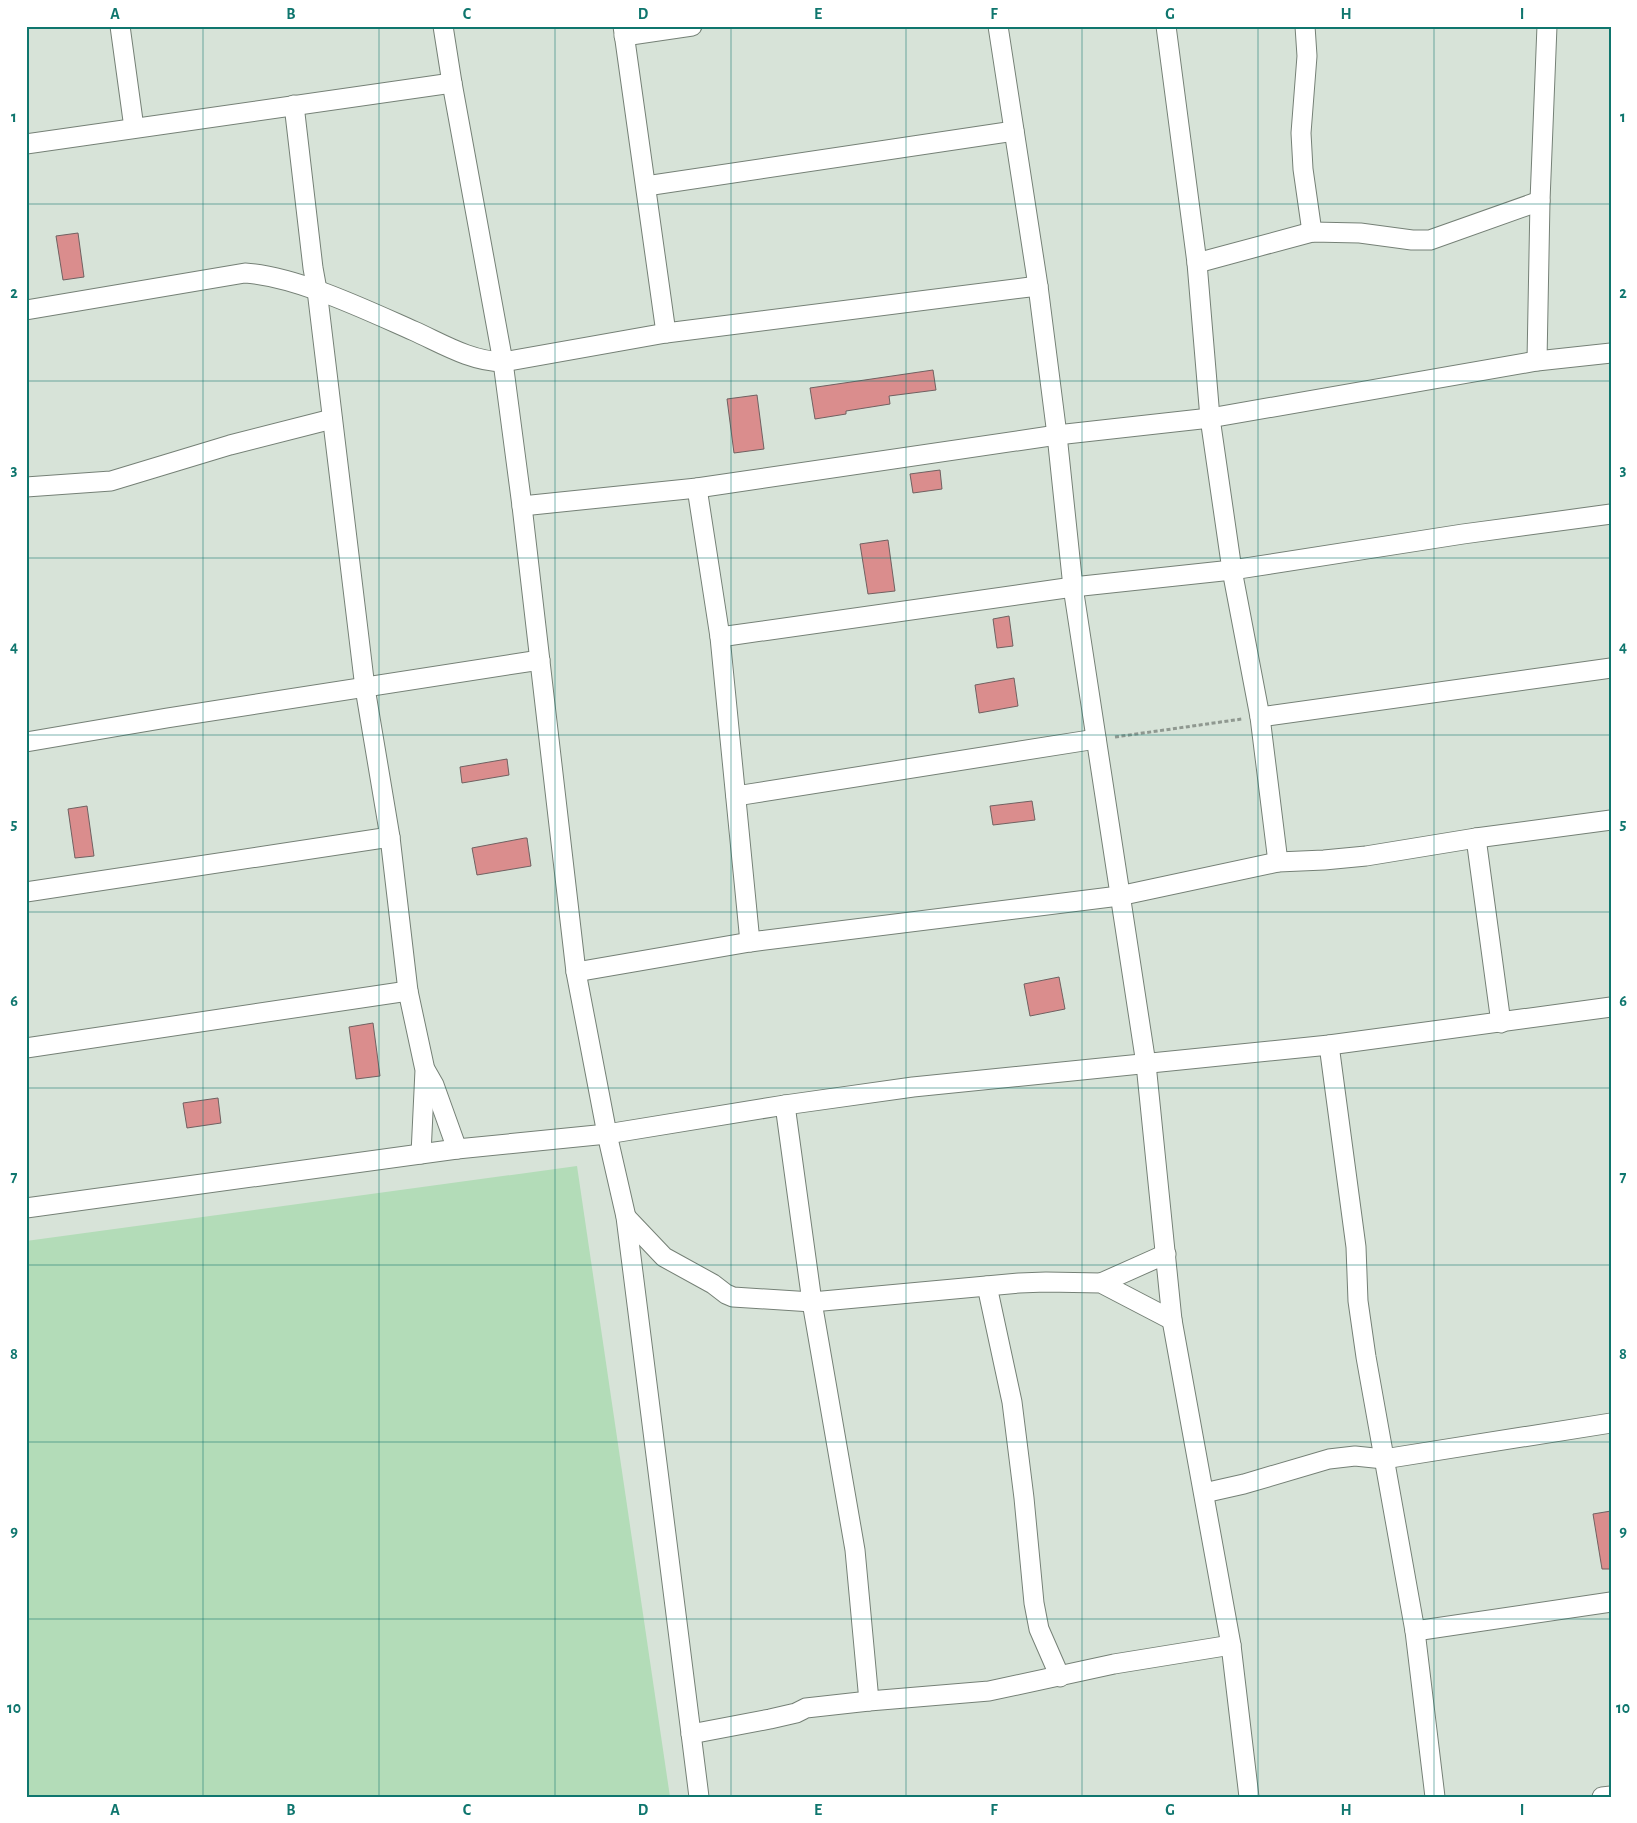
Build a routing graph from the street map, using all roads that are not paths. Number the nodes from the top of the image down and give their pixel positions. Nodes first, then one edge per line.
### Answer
1 (120, 26) edge
2 (443, 26) edge
3 (692, 26) edge
4 (998, 26) edge
5 (1166, 26) edge
6 (1305, 26) edge
7 (1547, 26) edge
8 (624, 31) edge
9 (452, 83) junction
10 (294, 104) junction
11 (134, 128) junction
12 (1014, 131) junction
13 (26, 144) edge
14 (646, 186) junction
15 (1540, 201) junction
16 (1312, 232) junction
17 (1197, 263) junction
18 (1038, 286) junction
19 (318, 290) junction
20 (26, 310) edge
21 (666, 333) junction
22 (1611, 353) edge
23 (1537, 361) junction
24 (503, 362) junction
25 (1210, 418) junction
26 (332, 419) junction
27 (1057, 435) junction
28 (26, 487) edge
29 (697, 488) junction
30 (522, 506) junction
31 (1611, 514) edge
32 (1232, 570) junction
33 (1073, 588) junction
34 (720, 637) junction
35 (540, 660) junction
36 (1611, 668) edge
37 (365, 688) junction
38 (1260, 717) junction
39 (1096, 739) junction
40 (26, 742) edge
41 (736, 796) junction
42 (1611, 820) edge
43 (390, 837) junction
44 (1476, 838) junction
45 (1278, 862) junction
46 (26, 892) edge
47 (1119, 896) junction
48 (750, 942) junction
49 (576, 972) junction
50 (408, 991) junction
51 (1611, 1007) edge
52 (1501, 1023) junction
53 (1329, 1045) junction
54 (26, 1048) edge
55 (1146, 1064) junction
56 (425, 1070) junction
57 (786, 1104) junction
58 (607, 1134) junction
59 (457, 1149) junction
60 (421, 1154) junction
61 (27, 1202) edge
62 (626, 1217) junction
63 (1166, 1254) junction
64 (1101, 1283) junction
65 (987, 1286) junction
66 (812, 1302) junction
67 (1172, 1320) junction
68 (1611, 1423) edge
69 (1384, 1459) junction
70 (1204, 1493) junction
71 (1611, 1602) edge
72 (1415, 1631) junction
73 (1231, 1645) junction
74 (1060, 1677) junction
75 (869, 1701) junction
76 (691, 1734) junction
77 (1611, 1796) edge
78 (700, 1797) edge
79 (1248, 1797) edge
80 (1435, 1797) edge
81 (1602, 1797) edge

1 - 11 street
2 - 9 street
3 - 8 street
4 - 12 street
5 - 17 street
6 - 16 street
7 - 15 street
8 - 14 street
9 - 10 street
9 - 24 street
10 - 11 street
10 - 19 street
11 - 13 street
12 - 14 street
12 - 18 street
14 - 21 street
15 - 16 street
15 - 23 street
16 - 17 street
17 - 25 street
18 - 21 street
18 - 27 street
19 - 20 street
19 - 24 street
19 - 26 street
21 - 24 street
22 - 23 street
23 - 25 street
24 - 30 street
25 - 27 street
25 - 32 street
26 - 28 street
26 - 37 street
27 - 29 street
27 - 33 street
29 - 30 street
29 - 34 street
30 - 35 street
31 - 32 street
32 - 33 street
32 - 38 street
33 - 34 street
33 - 39 street
34 - 41 street
35 - 37 street
35 - 49 street
36 - 38 street
37 - 40 street
37 - 43 street
38 - 45 street
39 - 41 street
39 - 47 street
41 - 48 street
42 - 44 street
43 - 46 street
43 - 50 street
44 - 45 street
44 - 52 street
45 - 47 street
47 - 48 street
47 - 55 street
48 - 49 street
49 - 58 street
50 - 54 street
50 - 56 street
51 - 52 street
52 - 53 street
53 - 55 street
53 - 69 street
55 - 57 street
55 - 63 street
56 - 59 street
56 - 60 street
57 - 58 street
57 - 66 street
58 - 59 street
58 - 62 street
59 - 60 street
60 - 61 street
62 - 66 street
62 - 76 street
63 - 64 street
63 - 67 street
64 - 65 street
64 - 67 street
65 - 66 street
65 - 74 street
66 - 75 street
67 - 70 street
68 - 69 street
69 - 70 street
69 - 72 street
70 - 73 street
71 - 72 street
72 - 80 street
73 - 74 street
73 - 79 street
74 - 75 street
75 - 76 street
76 - 78 street
77 - 81 street

